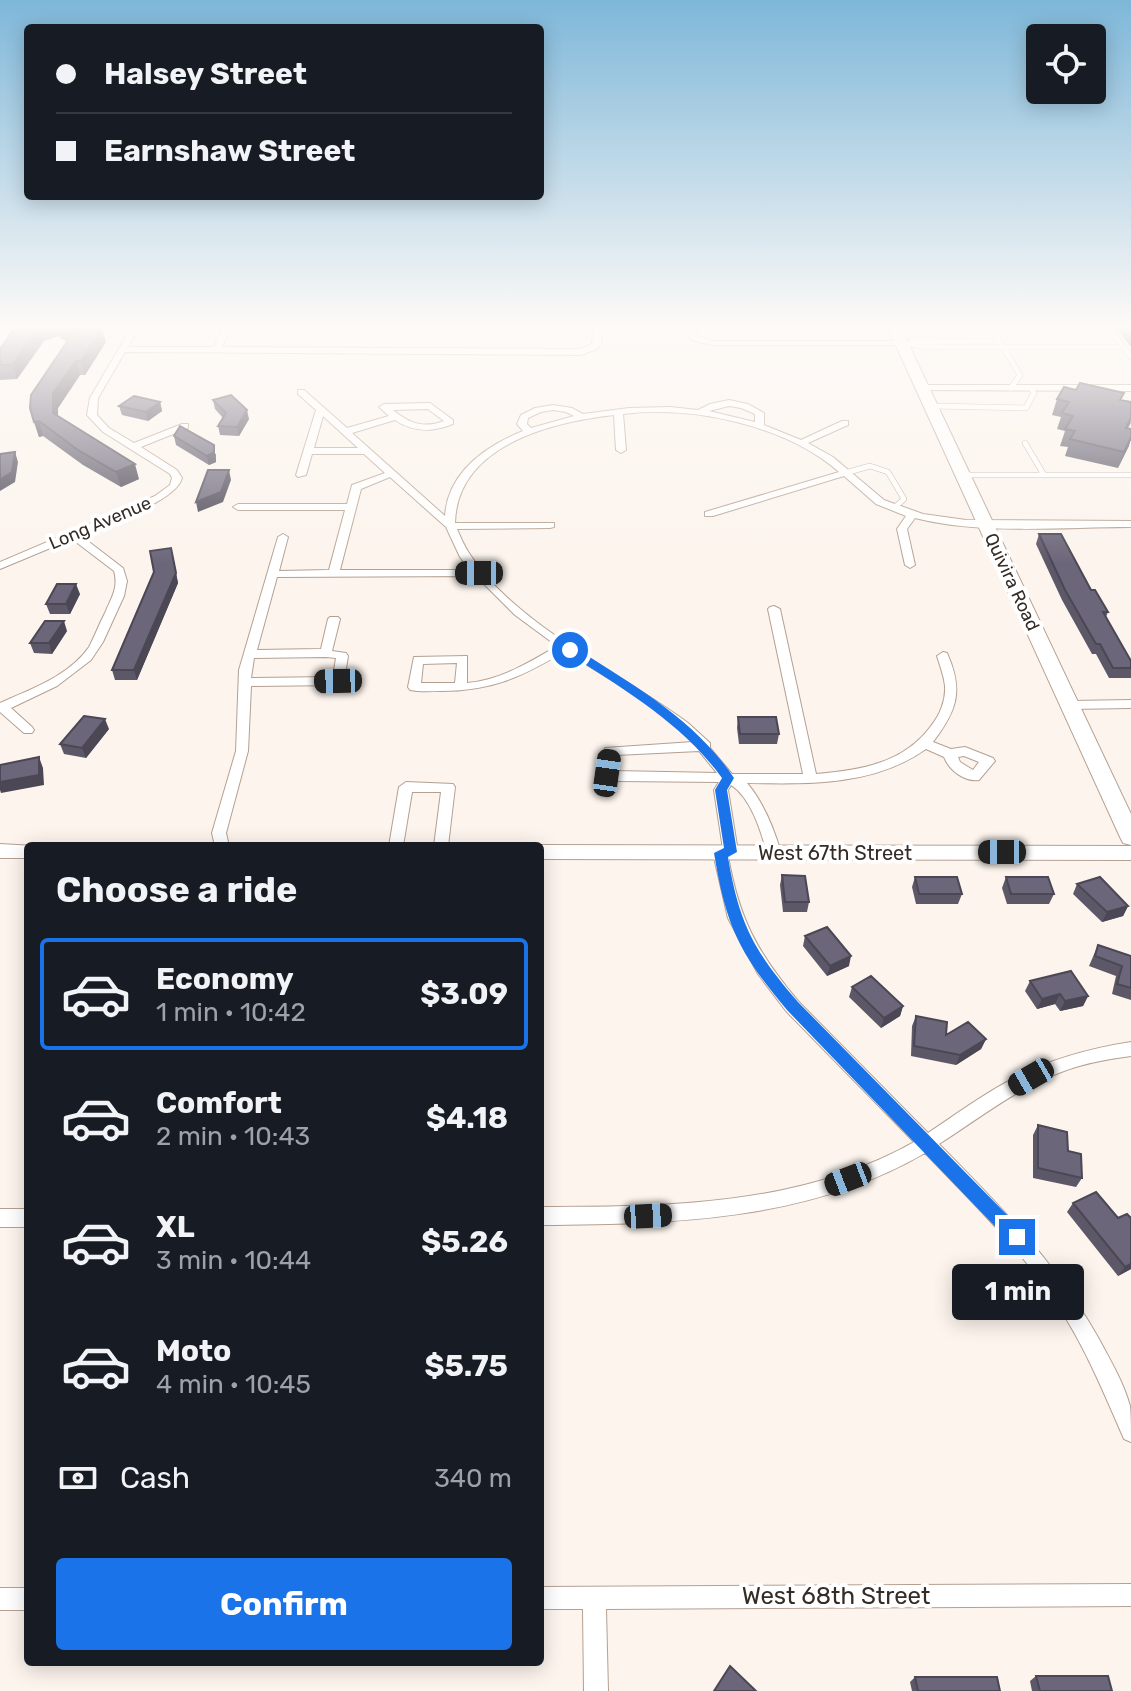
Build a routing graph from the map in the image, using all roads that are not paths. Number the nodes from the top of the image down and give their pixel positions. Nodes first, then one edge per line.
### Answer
1 (92, 405) edge
2 (315, 405) edge
3 (714, 405) edge
4 (743, 405) edge
5 (1028, 405) edge
6 (930, 406) joint
7 (320, 410) junction
8 (618, 412) junction
9 (699, 414) junction
10 (396, 417) junction
11 (582, 417) junction
12 (845, 423) dead end
13 (185, 426) edge
14 (760, 427) junction
15 (344, 432) junction
16 (529, 432) junction
17 (801, 443) junction
18 (1025, 443) dead end
19 (133, 447) junction
20 (621, 450) dead end
21 (308, 451) junction
22 (365, 451) junction
23 (845, 473) junction
24 (390, 474) junction
25 (301, 475) dead end
26 (962, 475) junction
27 (1044, 475) junction
28 (1131, 475) edge
29 (238, 507) dead end
30 (349, 507) junction
31 (894, 508) junction
32 (709, 514) dead end
33 (913, 514) junction
34 (985, 523) junction
35 (1131, 524) edge
36 (550, 525) dead end
37 (450, 526) junction
38 (73, 535) junction
39 (283, 537) dead end
40 (910, 565) dead end
41 (0, 566) edge
42 (479, 573) junction
43 (272, 574) junction
44 (334, 574) junction
45 (774, 609) dead end
46 (334, 619) dead end
47 (565, 646) junction
48 (326, 653) junction
49 (250, 654) junction
50 (943, 656) dead end
51 (245, 682) junction
52 (461, 687) dead end
53 (1131, 704) edge
54 (1069, 705) junction
55 (1, 708) edge
56 (28, 730) dead end
57 (925, 743) junction
58 (705, 746) junction
59 (950, 754) dead end
60 (728, 778) junction
61 (810, 778) junction
62 (1131, 837) edge
63 (221, 842) edge
64 (397, 842) edge
65 (441, 842) edge
66 (0, 851) edge
67 (24, 851) edge
68 (544, 852) edge
69 (726, 852) junction
70 (774, 853) junction
71 (1131, 853) edge
72 (1131, 1049) edge
73 (927, 1143) junction
74 (544, 1216) edge
75 (0, 1218) edge
76 (24, 1218) edge
77 (1131, 1432) edge
78 (1131, 1595) edge
79 (544, 1598) edge
80 (594, 1598) junction
81 (0, 1599) edge
82 (24, 1599) edge
83 (596, 1691) edge

1 - 19 street, Long Avenue
2 - 7 street
3 - 9 street
4 - 14 street
5 - 6 lane
6 - 26 main road, Quivira Road
7 - 15 street
7 - 21 street
8 - 9 street
8 - 11 street
8 - 20 street
9 - 14 street
10 - 10 street
10 - 15 street
11 - 16 street
11 - 16 street
12 - 17 street
13 - 19 street
14 - 17 street
15 - 22 street
16 - 37 street
17 - 23 street
18 - 27 lane
19 - 38 street, Long Avenue
21 - 22 street
21 - 25 street
22 - 24 street
23 - 31 street
23 - 31 lane
23 - 32 street
24 - 30 street
24 - 37 street
26 - 27 lane
26 - 34 main road, Quivira Road
27 - 28 lane
29 - 30 street
30 - 44 street
31 - 33 street
33 - 34 street
33 - 40 street
34 - 35 street
34 - 54 main road, Quivira Road
36 - 37 street
37 - 42 street
38 - 41 street, Long Avenue
38 - 55 street
39 - 43 street
42 - 44 street
42 - 47 street
43 - 44 street
43 - 49 street
45 - 61 street
46 - 48 street
47 - 52 street
47 - 58 street
48 - 49 street
48 - 51 street
49 - 51 street
50 - 57 street
51 - 63 street
53 - 54 street
54 - 62 main road, Quivira Road
55 - 56 street
57 - 59 street
57 - 61 street
58 - 60 street
58 - 60 street
60 - 61 street
60 - 69 street
60 - 70 street
64 - 65 street
66 - 67 street
68 - 69 street, West 67th Street
69 - 70 street, West 67th Street
69 - 73 street
70 - 71 street, West 67th Street
72 - 73 street
73 - 74 street
73 - 77 street
75 - 76 street
78 - 80 street, West 68th Street
79 - 80 street, West 68th Street
80 - 83 street
81 - 82 street

